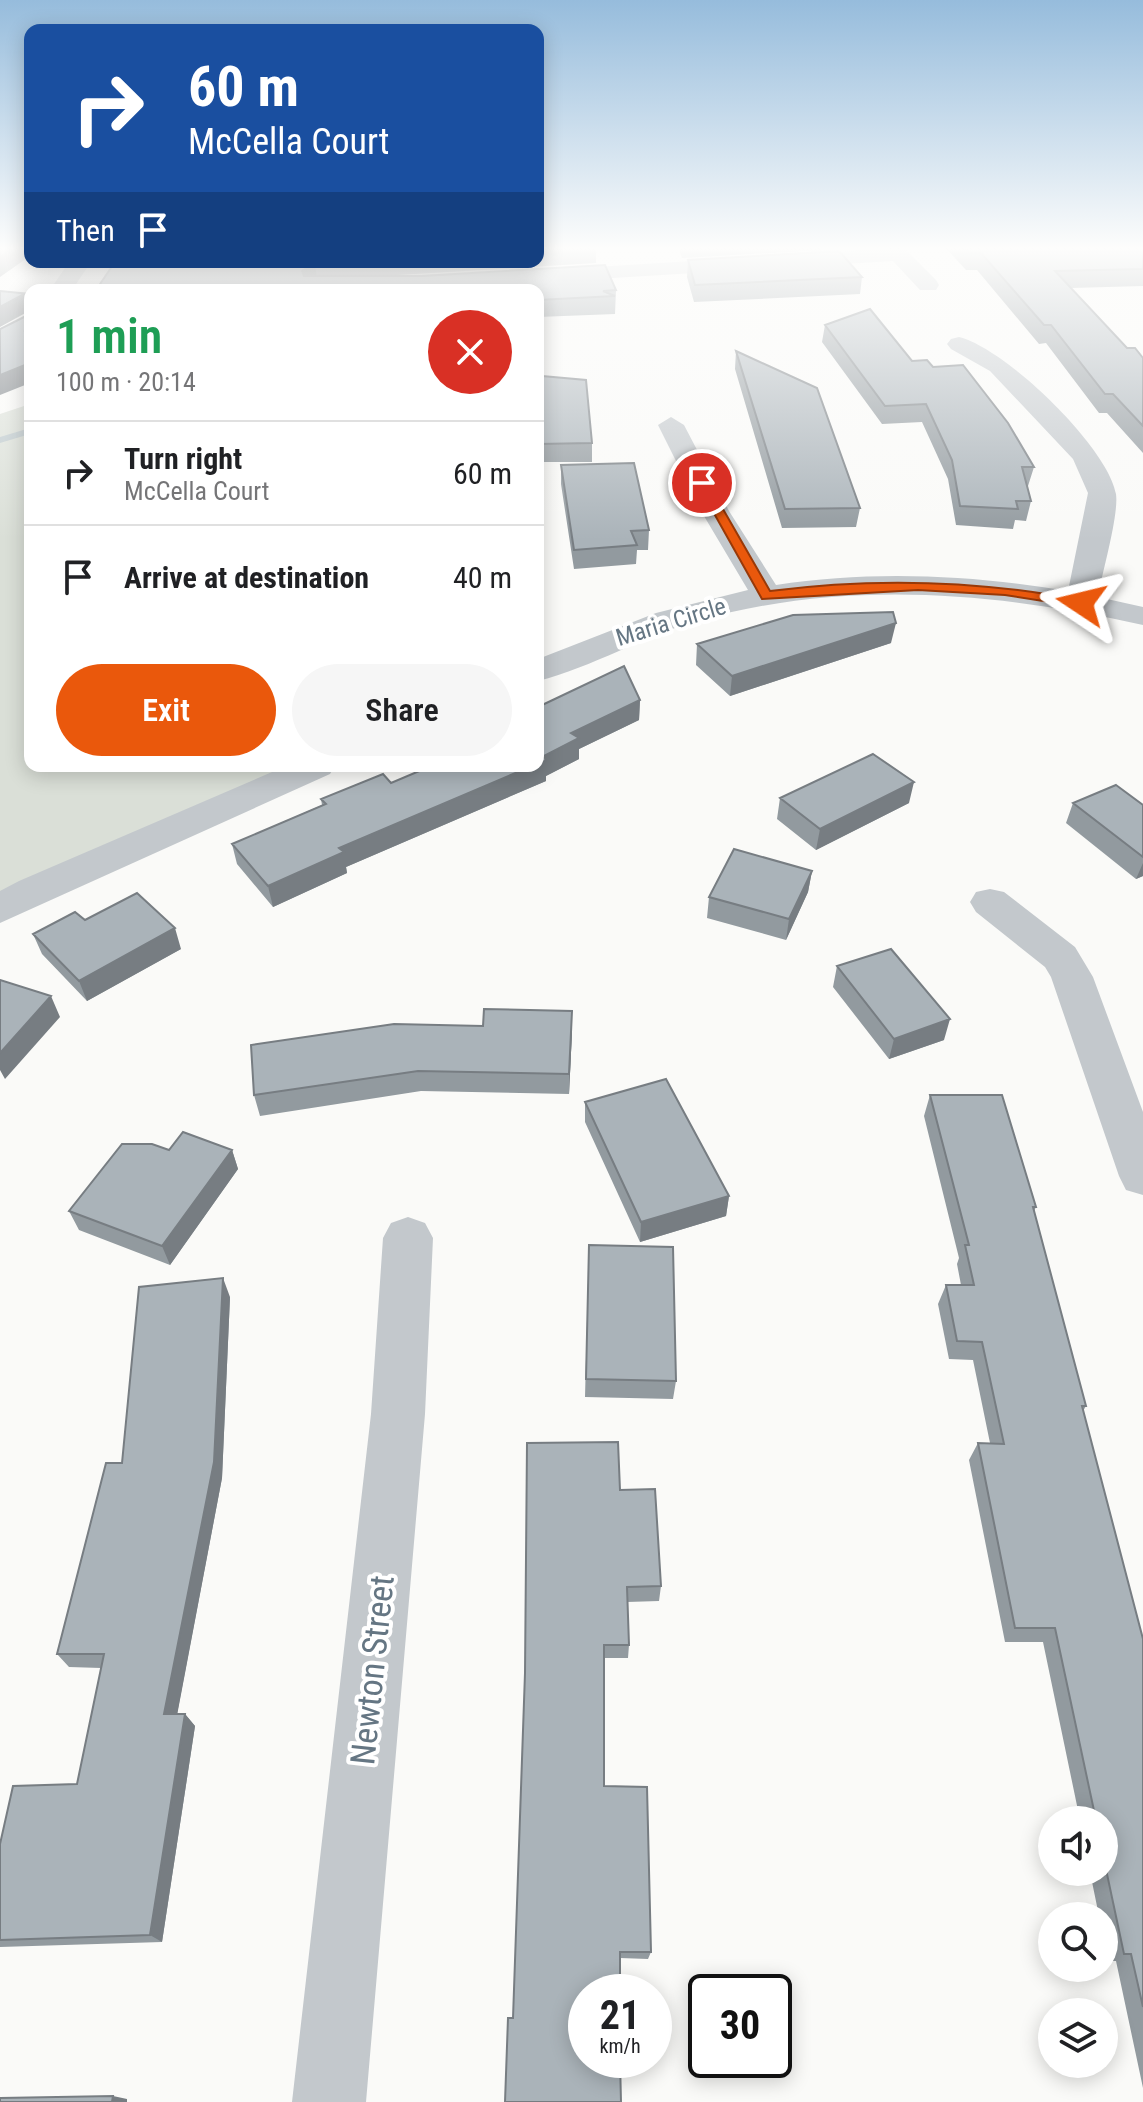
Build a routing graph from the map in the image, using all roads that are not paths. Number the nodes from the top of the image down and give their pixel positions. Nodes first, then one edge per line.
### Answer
1 (959, 344) dead end
2 (671, 425) dead end
3 (767, 596) junction
4 (1081, 603) junction
5 (1143, 616) edge
6 (544, 669) edge
7 (303, 772) edge
8 (990, 902) dead end
9 (0, 909) edge
10 (1143, 1176) edge
11 (408, 1238) dead end
12 (329, 2102) edge

1 - 4 street
2 - 3 street
3 - 4 street, Maria Circle
3 - 6 street, Maria Circle
4 - 5 street, Maria Circle
7 - 9 street
8 - 10 street
11 - 12 street, Newton Street

